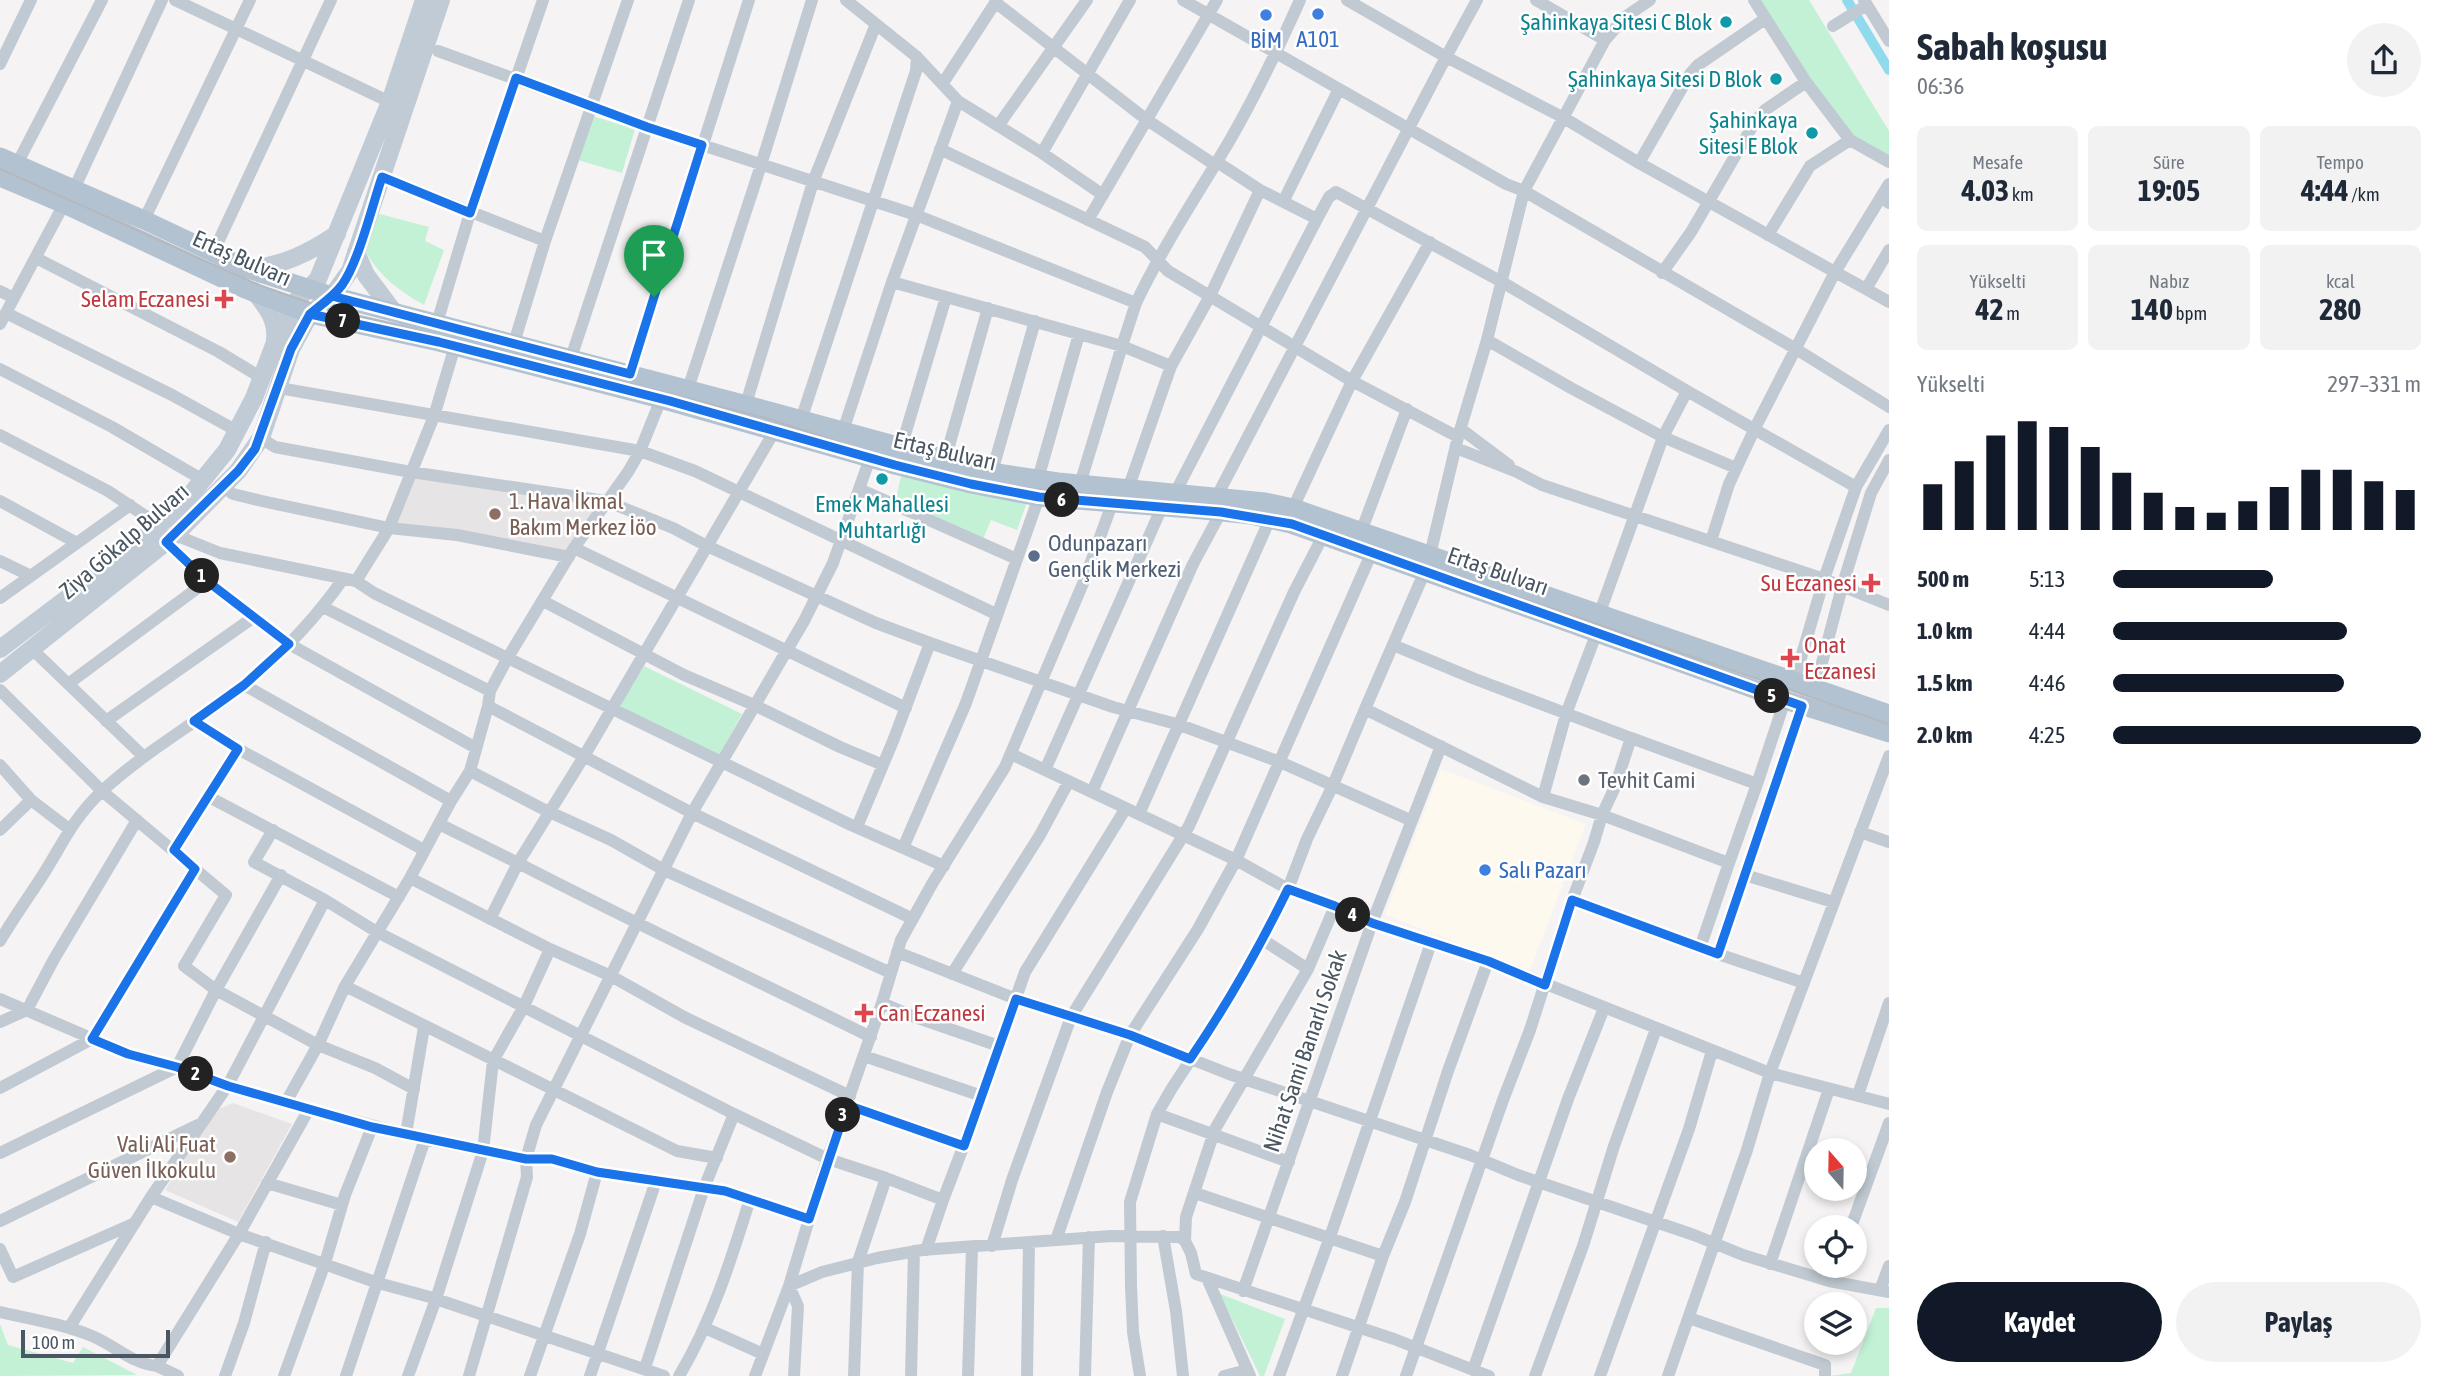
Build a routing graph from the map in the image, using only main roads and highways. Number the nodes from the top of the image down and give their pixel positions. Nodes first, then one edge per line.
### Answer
1 (424, 0) edge
2 (441, 0) edge
3 (8, 160) edge
4 (0, 177) edge
5 (67, 201) junction
6 (337, 234) junction
7 (356, 251) junction
8 (247, 269) junction
9 (310, 288) junction
10 (254, 291) junction
11 (332, 296) junction
12 (301, 311) junction
13 (393, 311) junction
14 (339, 320) junction
15 (283, 347) junction
16 (1038, 488) junction
17 (1168, 500) junction
18 (1219, 504) junction
19 (1427, 563) junction
20 (1598, 623) junction
21 (0, 649) edge
22 (0, 674) edge
23 (1889, 714) edge
24 (1889, 733) edge

1 - 6 main road
2 - 7 main road
3 - 5 main road, Ertaş Bulvarı
4 - 5 main road, Ertaş Bulvarı
5 - 8 main road, Ertaş Bulvarı
5 - 10 main road, Ertaş Bulvarı
6 - 8 main road
6 - 9 main road
7 - 11 main road
7 - 13 main road
8 - 9 main road, Ertaş Bulvarı
9 - 11 main road, Ertaş Bulvarı
9 - 12 main road
10 - 12 main road, Ertaş Bulvarı
10 - 15 main road
11 - 12 main road
11 - 13 main road, Ertaş Bulvarı
12 - 14 main road, Ertaş Bulvarı
12 - 15 main road, Ziya Gökalp Bulvarı
13 - 16 main road, Ertaş Bulvarı
14 - 15 main road
14 - 16 main road, Ertaş Bulvarı
15 - 21 main road, Ziya Gökalp Bulvarı
15 - 22 main road, Ziya Gökalp Bulvarı
16 - 17 main road, Ertaş Bulvarı
16 - 17 main road, Ertaş Bulvarı
17 - 18 main road, Ertaş Bulvarı
18 - 19 main road, Ertaş Bulvarı
18 - 19 main road, Ertaş Bulvarı
19 - 20 main road, Ertaş Bulvarı
20 - 23 main road, Ertaş Bulvarı
20 - 24 main road, Ertaş Bulvarı

